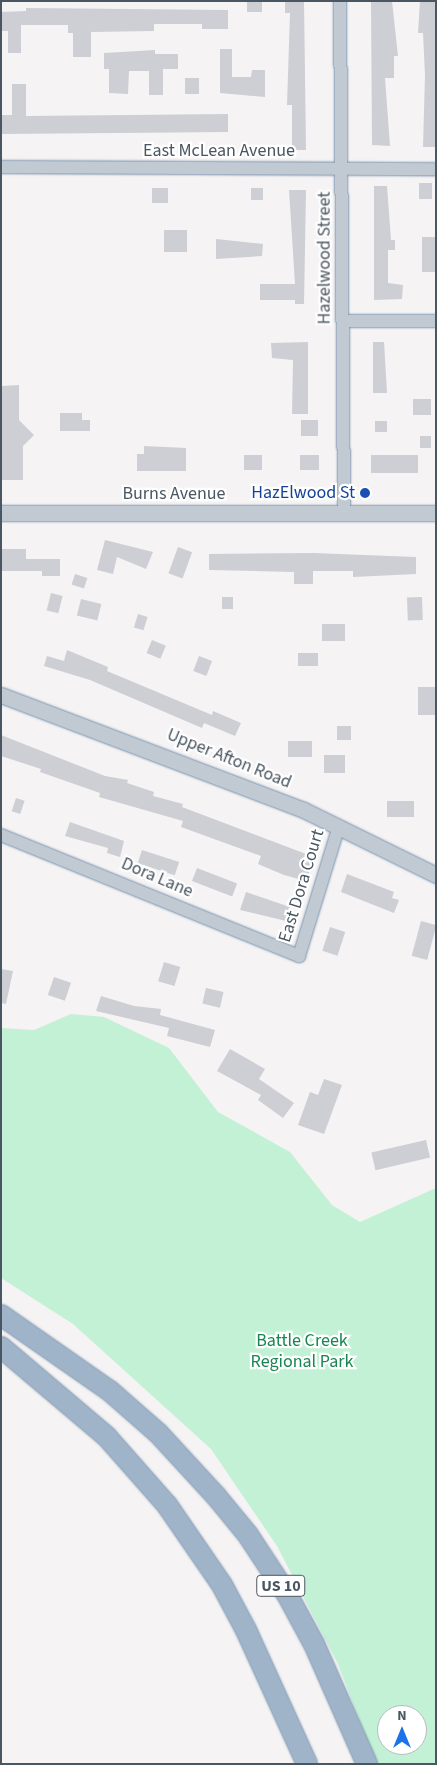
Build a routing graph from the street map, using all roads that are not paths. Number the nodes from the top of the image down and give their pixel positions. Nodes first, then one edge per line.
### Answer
1 (340, 1) edge
2 (1, 167) edge
3 (436, 169) edge
4 (341, 170) junction
5 (342, 321) junction
6 (436, 321) edge
7 (1, 512) edge
8 (436, 513) edge
9 (344, 514) junction
10 (1, 695) edge
11 (339, 826) junction
12 (1, 835) edge
13 (436, 875) edge
14 (299, 956) joint
15 (1, 1314) edge
16 (1, 1347) edge
17 (307, 1764) edge
18 (367, 1764) edge

1 - 4 street, Hazelwood Street
2 - 4 street, East McLean Avenue
3 - 4 street, East McLean Avenue
4 - 5 street, Hazelwood Street
5 - 6 street
5 - 9 street, Hazelwood Street
7 - 9 street, Burns Avenue
8 - 9 street, Burns Avenue
10 - 11 street, Upper Afton Road
11 - 13 street, Upper Afton Road
11 - 14 street, East Dora Court
12 - 14 street, Dora Lane
15 - 18 highway, US 10
16 - 17 highway, US 10

